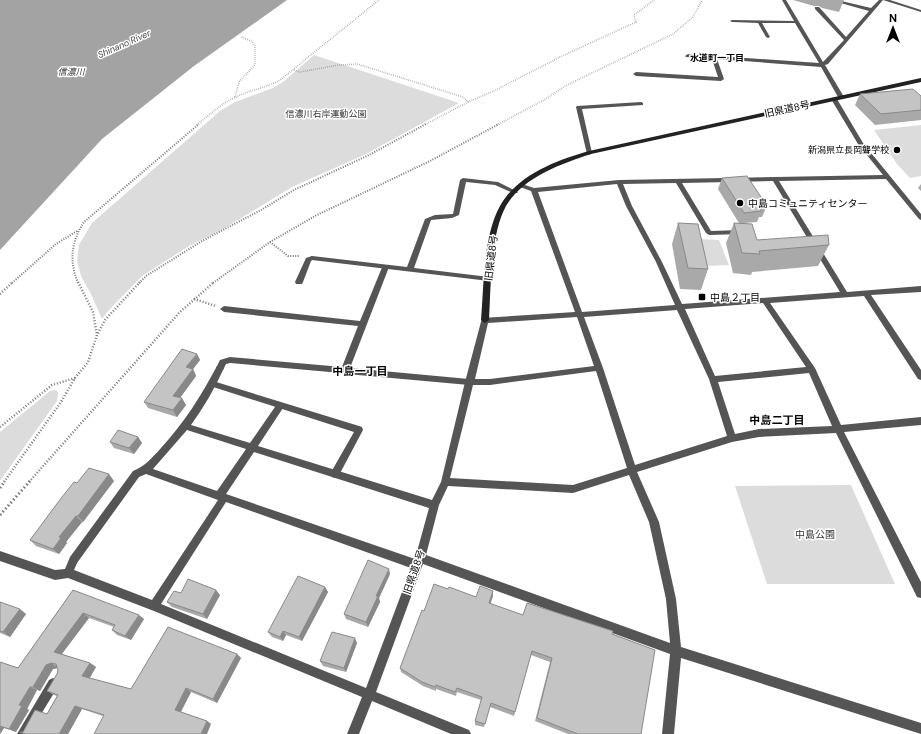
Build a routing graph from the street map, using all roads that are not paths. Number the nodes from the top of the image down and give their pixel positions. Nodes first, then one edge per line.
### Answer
1 (784, 0) edge
2 (832, 0) edge
3 (881, 0) edge
4 (885, 0) edge
5 (817, 8) dead end
6 (872, 10) junction
7 (921, 11) edge
8 (732, 21) dead end
9 (759, 22) junction
10 (796, 22) junction
11 (768, 37) dead end
12 (846, 39) junction
13 (688, 56) dead end
14 (714, 58) junction
15 (821, 65) junction
16 (636, 74) dead end
17 (921, 80) edge
18 (841, 97) junction
19 (834, 99) junction
20 (641, 104) dead end
21 (590, 153) junction
22 (886, 177) junction
23 (678, 180) junction
24 (775, 180) junction
25 (619, 182) junction
26 (522, 186) junction
27 (534, 190) junction
28 (515, 192) junction
29 (921, 218) edge
30 (750, 236) edge
31 (385, 267) junction
32 (410, 269) junction
33 (489, 279) junction
34 (298, 282) dead end
35 (921, 289) edge
36 (866, 293) junction
37 (845, 294) junction
38 (765, 301) junction
39 (679, 307) junction
40 (224, 309) road end
41 (579, 314) junction
42 (485, 320) junction
43 (363, 324) junction
44 (599, 368) junction
45 (812, 370) junction
46 (344, 372) junction
47 (921, 377) edge
48 (713, 379) junction
49 (469, 382) junction
50 (213, 384) junction
51 (280, 406) junction
52 (921, 422) edge
53 (184, 426) junction
54 (838, 429) junction
55 (732, 438) junction
56 (251, 447) junction
57 (146, 470) junction
58 (632, 471) junction
59 (335, 474) junction
60 (445, 482) junction
61 (222, 497) junction
62 (434, 505) junction
63 (0, 556) edge
64 (418, 562) junction
65 (68, 573) junction
66 (921, 594) edge
67 (154, 606) junction
68 (676, 650) junction
69 (58, 674) edge
70 (369, 695) junction
71 (921, 729) edge
72 (450, 731) edge
73 (23, 734) edge
74 (353, 734) edge
75 (465, 734) edge
76 (668, 734) edge

1 - 10 street
2 - 6 street
3 - 6 street
4 - 7 street
5 - 12 street
6 - 12 street
8 - 9 street
9 - 10 street
9 - 11 street
10 - 15 street
12 - 15 street
13 - 14 street
14 - 15 street
14 - 16 street
15 - 18 street
17 - 18 street, 旧県道8号
18 - 19 street, 旧県道8号
19 - 21 street, 旧県道8号
19 - 22 street
20 - 21 street
21 - 26 street, 旧県道8号
22 - 24 street
22 - 29 street
23 - 24 street
23 - 25 street
23 - 30 street
24 - 37 street
25 - 27 street
25 - 39 street
26 - 27 street
26 - 28 street, 旧県道8号
27 - 41 street
28 - 32 street
28 - 33 street, 旧県道8号
31 - 32 street
31 - 34 street
31 - 43 street
32 - 33 street
33 - 42 street, 旧県道8号
35 - 36 street
36 - 37 street
36 - 47 street
37 - 38 street
38 - 39 street
38 - 45 street
39 - 41 street
39 - 48 street
40 - 43 street
41 - 42 street
41 - 44 street
42 - 49 street, 旧県道8号
43 - 46 street
44 - 49 street
44 - 58 street
45 - 48 street
45 - 54 street
46 - 49 street
46 - 50 street
48 - 55 street
49 - 60 street, 旧県道8号
50 - 51 street
50 - 53 street
51 - 56 street
51 - 59 street
52 - 54 street
53 - 56 street
53 - 57 street
54 - 55 street
54 - 66 street
55 - 58 street
56 - 59 street
56 - 61 street
57 - 61 street
57 - 65 street
58 - 60 street
58 - 68 street
59 - 62 street
60 - 62 street, 旧県道8号
61 - 64 street
61 - 67 street
62 - 64 street, 旧県道8号
63 - 65 street
64 - 68 street
64 - 70 street, 旧県道8号
65 - 67 street
67 - 70 street
68 - 71 street
68 - 76 street
69 - 73 street
70 - 72 street
70 - 74 street, 旧県道8号
72 - 75 street

